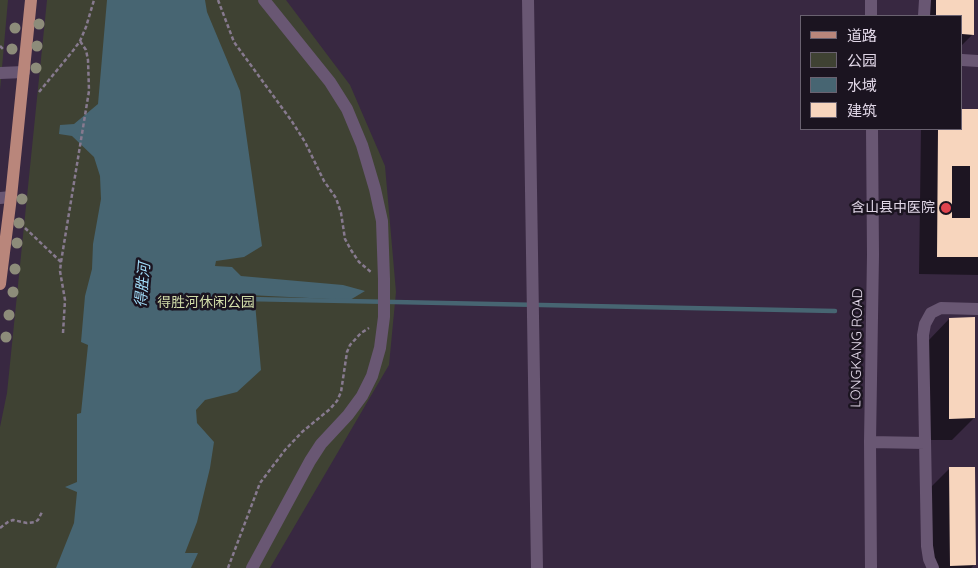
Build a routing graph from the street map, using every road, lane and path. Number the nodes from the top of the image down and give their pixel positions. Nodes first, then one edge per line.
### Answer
1 (31, 0) edge
2 (94, 0) edge
3 (218, 0) edge
4 (264, 0) edge
5 (528, 0) edge
6 (871, 0) edge
7 (924, 0) edge
8 (871, 15) edge
9 (924, 15) edge
10 (80, 41) junction
11 (0, 46) edge
12 (2, 49) dead end
13 (963, 60) edge
14 (978, 61) edge
15 (24, 72) junction
16 (0, 73) edge
17 (39, 92) dead end
18 (872, 130) edge
19 (6, 197) edge
20 (24, 228) dead end
21 (61, 262) junction
22 (359, 262) dead end
23 (0, 284) edge
24 (978, 309) edge
25 (64, 333) dead end
26 (361, 333) dead end
27 (870, 442) junction
28 (925, 442) junction
29 (42, 512) dead end
30 (0, 528) edge
31 (228, 568) edge
32 (252, 568) edge
33 (537, 568) edge
34 (871, 568) edge
35 (933, 568) edge

1 - 15 main road
2 - 10 path
3 - 22 path
4 - 32 street
5 - 33 street
6 - 8 street
7 - 9 street
10 - 17 path
10 - 21 path
11 - 12 path
13 - 14 street
15 - 16 street
15 - 19 main road
18 - 27 street, LONGKANG ROAD
19 - 23 main road
20 - 21 path
21 - 25 path
24 - 28 street
26 - 31 path
27 - 28 street
27 - 34 street, LONGKANG ROAD
28 - 35 street
29 - 30 path

